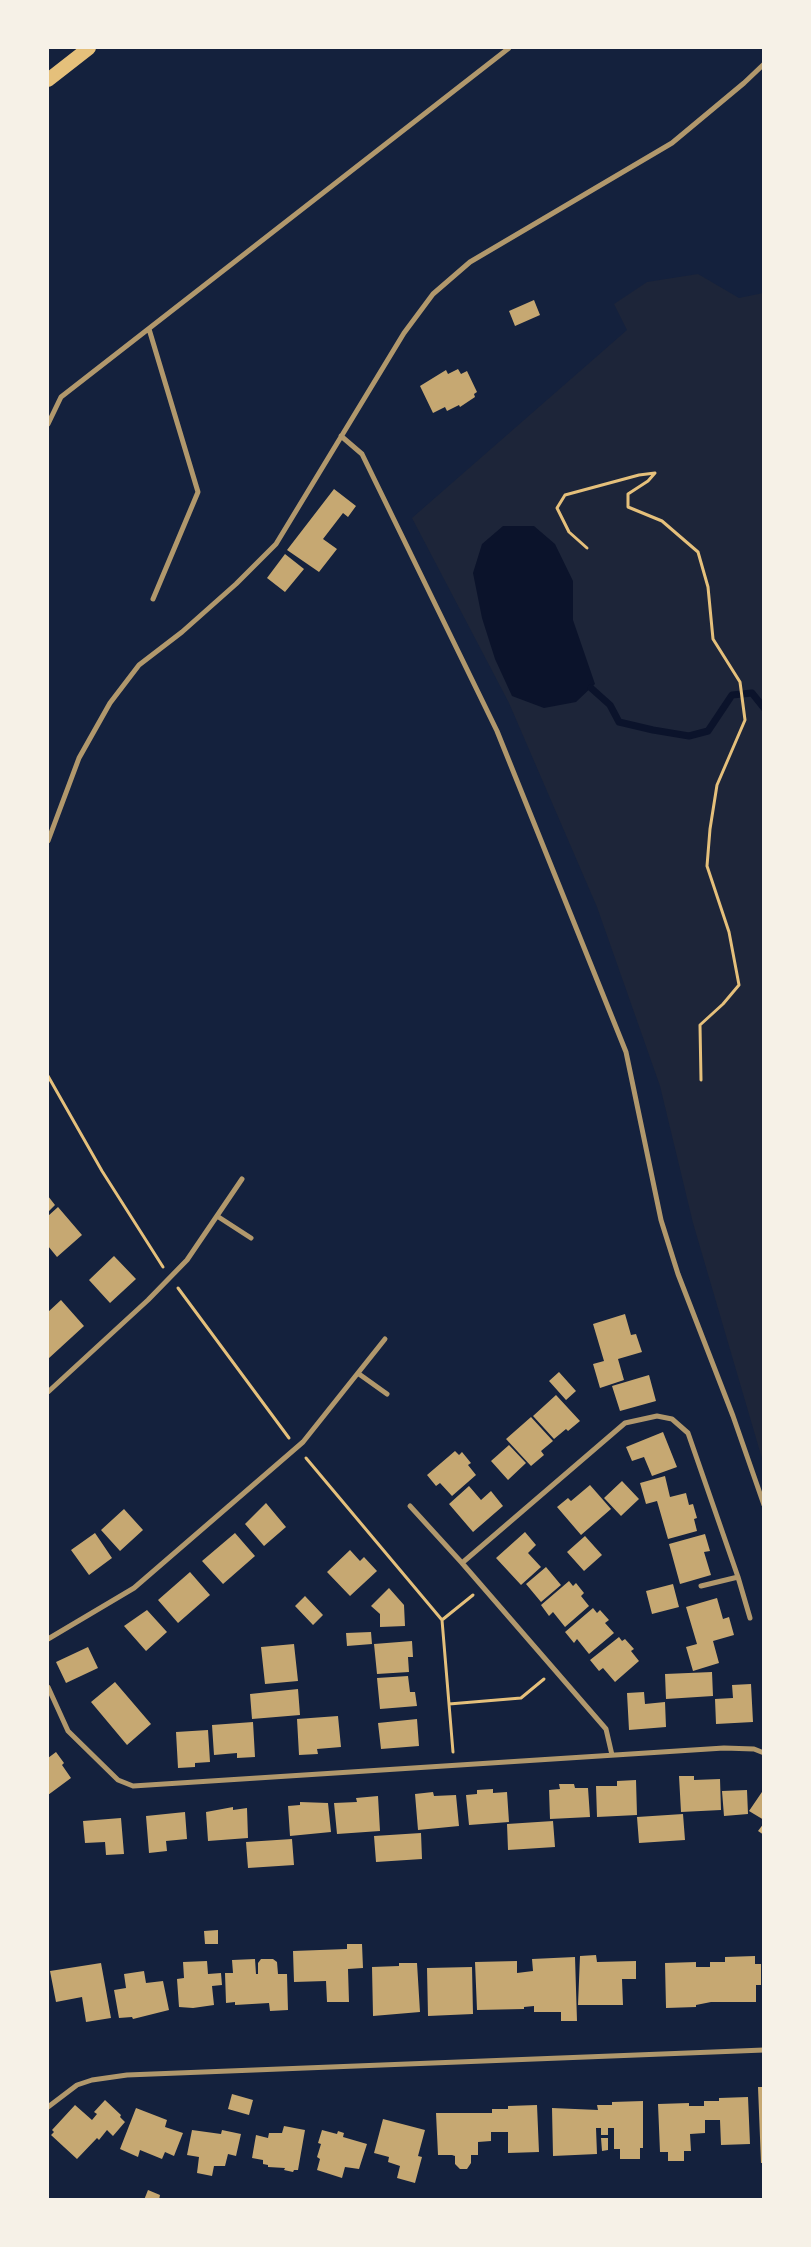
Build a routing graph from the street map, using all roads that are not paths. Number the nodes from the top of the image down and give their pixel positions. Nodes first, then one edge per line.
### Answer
1 (89, 48) edge
2 (508, 48) edge
3 (764, 64) edge
4 (48, 80) edge
5 (149, 328) junction
6 (48, 424) edge
7 (341, 436) junction
8 (153, 599) dead end
9 (48, 840) edge
10 (242, 1179) dead end
11 (217, 1216) junction
12 (251, 1238) dead end
13 (386, 1339) dead end
14 (358, 1374) junction
15 (48, 1392) edge
16 (387, 1394) dead end
17 (764, 1505) edge
18 (410, 1506) dead end
19 (462, 1563) junction
20 (738, 1577) junction
21 (702, 1586) dead end
22 (750, 1618) dead end
23 (48, 1639) edge
24 (48, 1687) edge
25 (764, 1753) edge
26 (612, 1755) junction
27 (764, 2050) edge
28 (48, 2107) edge

1 - 4 highway
2 - 5 street
3 - 7 street
5 - 6 street
5 - 8 street
7 - 9 street
7 - 17 street
10 - 11 street
11 - 12 street
11 - 15 street
13 - 14 street
14 - 16 street
14 - 23 street
18 - 19 street
19 - 20 street
19 - 26 street
20 - 21 street
20 - 22 street
24 - 26 street
25 - 26 street
27 - 28 street

